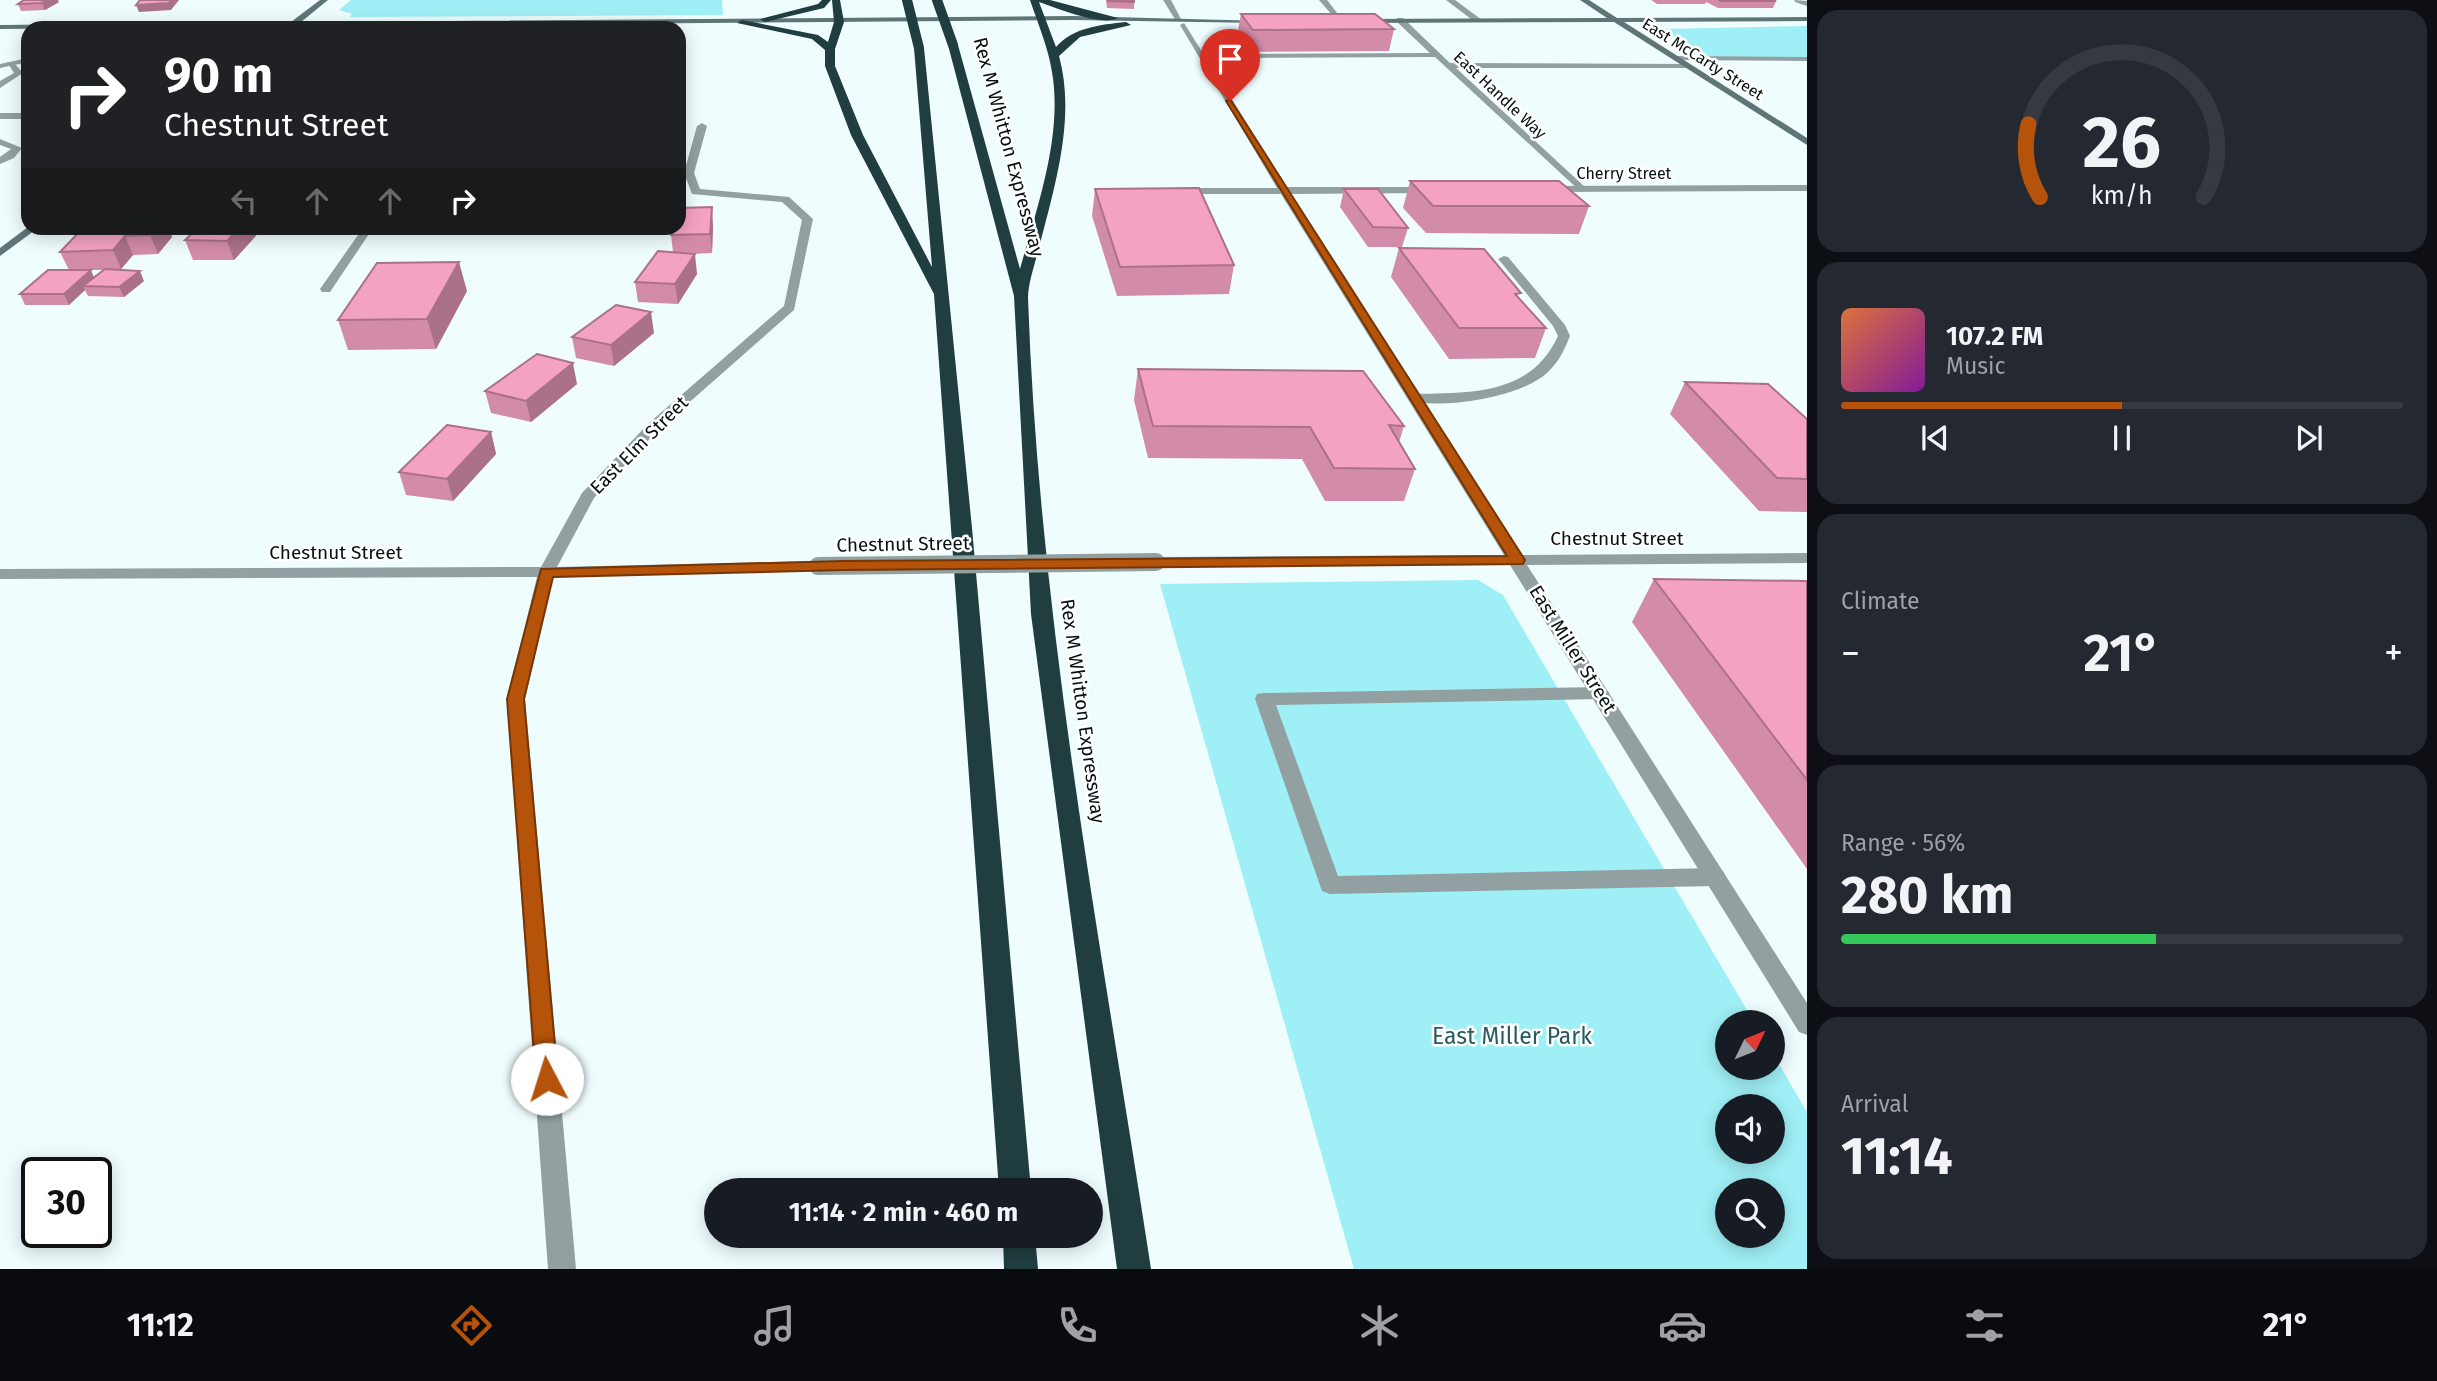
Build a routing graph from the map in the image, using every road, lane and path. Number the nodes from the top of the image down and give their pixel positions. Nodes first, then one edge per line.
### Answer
1 (324, 0) edge
2 (827, 0) edge
3 (836, 0) edge
4 (907, 0) edge
5 (937, 0) edge
6 (1034, 0) edge
7 (1041, 0) edge
8 (1167, 0) edge
9 (1322, 0) edge
10 (1451, 0) edge
11 (1584, 0) edge
12 (1798, 0) edge
13 (1807, 5) edge
14 (1807, 19) edge
15 (1399, 20) junction
16 (1478, 20) junction
17 (1615, 20) junction
18 (298, 21) edge
19 (1041, 21) junction
20 (1275, 21) edge
21 (1329, 21) edge
22 (1342, 21) junction
23 (839, 22) junction
24 (1123, 22) junction
25 (1182, 22) junction
26 (686, 23) edge
27 (742, 23) junction
28 (0, 27) edge
29 (21, 27) edge
30 (830, 49) junction
31 (1437, 55) junction
32 (1054, 56) junction
33 (1203, 56) junction
34 (1676, 58) junction
35 (1807, 59) edge
36 (21, 62) edge
37 (10, 64) junction
38 (1447, 65) junction
39 (0, 66) edge
40 (1687, 66) junction
41 (0, 85) edge
42 (0, 116) edge
43 (21, 116) edge
44 (702, 126) dead end
45 (0, 142) edge
46 (1807, 142) edge
47 (21, 147) edge
48 (21, 148) edge
49 (0, 160) edge
50 (1807, 188) edge
51 (1581, 189) junction
52 (1446, 190) edge
53 (1527, 190) edge
54 (1160, 191) edge
55 (1284, 191) junction
56 (686, 192) edge
57 (696, 192) junction
58 (23, 235) edge
59 (363, 235) edge
60 (1, 251) edge
61 (1504, 259) dead end
62 (327, 289) dead end
63 (1021, 296) junction
64 (942, 300) junction
65 (1415, 398) junction
66 (1807, 558) edge
67 (1517, 560) junction
68 (546, 572) junction
69 (0, 574) edge
70 (1601, 693) junction
71 (1715, 877) junction
72 (1807, 1024) edge
73 (1014, 1178) edge
74 (1020, 1248) edge
75 (562, 1269) edge
76 (1021, 1269) edge
77 (1134, 1269) edge

1 - 18 main road
2 - 27 highway
3 - 23 highway
4 - 64 highway, bridge
5 - 63 highway, Rex M Whitton Expressway, bridge
6 - 19 highway
7 - 24 highway
8 - 25 street, East Miller Street
9 - 22 street
10 - 16 street
11 - 17 main road, East McCarty Street
12 - 13 street
14 - 17 main road
15 - 16 main road
15 - 22 main road
15 - 31 street, East Handle Way
16 - 17 main road
17 - 34 main road, East McCarty Street
19 - 23 main road
19 - 24 main road
19 - 32 highway
20 - 25 main road
21 - 22 main road
23 - 27 main road
23 - 30 highway
24 - 25 main road
24 - 32 highway
25 - 33 street, East Miller Street
26 - 27 main road
27 - 30 highway
28 - 29 main road
30 - 64 highway
31 - 33 street
31 - 38 street, East Handle Way
32 - 63 highway
33 - 55 street, East Miller Street
34 - 35 street
34 - 40 main road, East McCarty Street
36 - 37 street
37 - 39 street
37 - 41 street
38 - 40 street
38 - 51 street, East Handle Way
40 - 46 main road, East McCarty Street
42 - 43 street
44 - 57 street
45 - 47 street
48 - 49 street
50 - 51 street, Cherry Street
51 - 53 street, Cherry Street
52 - 55 street
54 - 55 street
55 - 65 street, East Miller Street
56 - 57 street
57 - 68 street, East Elm Street
58 - 60 main road
59 - 62 street
61 - 65 street
63 - 77 highway, Rex M Whitton Expressway
64 - 73 highway
65 - 67 street, East Miller Street
66 - 67 street, Chestnut Street
67 - 68 street, Chestnut Street, bridge
67 - 70 street, East Miller Street
68 - 69 street, Chestnut Street
68 - 75 street, East Elm Street
70 - 71 street, East Miller Street
70 - 71 street
71 - 72 street, East Miller Street
74 - 76 highway

